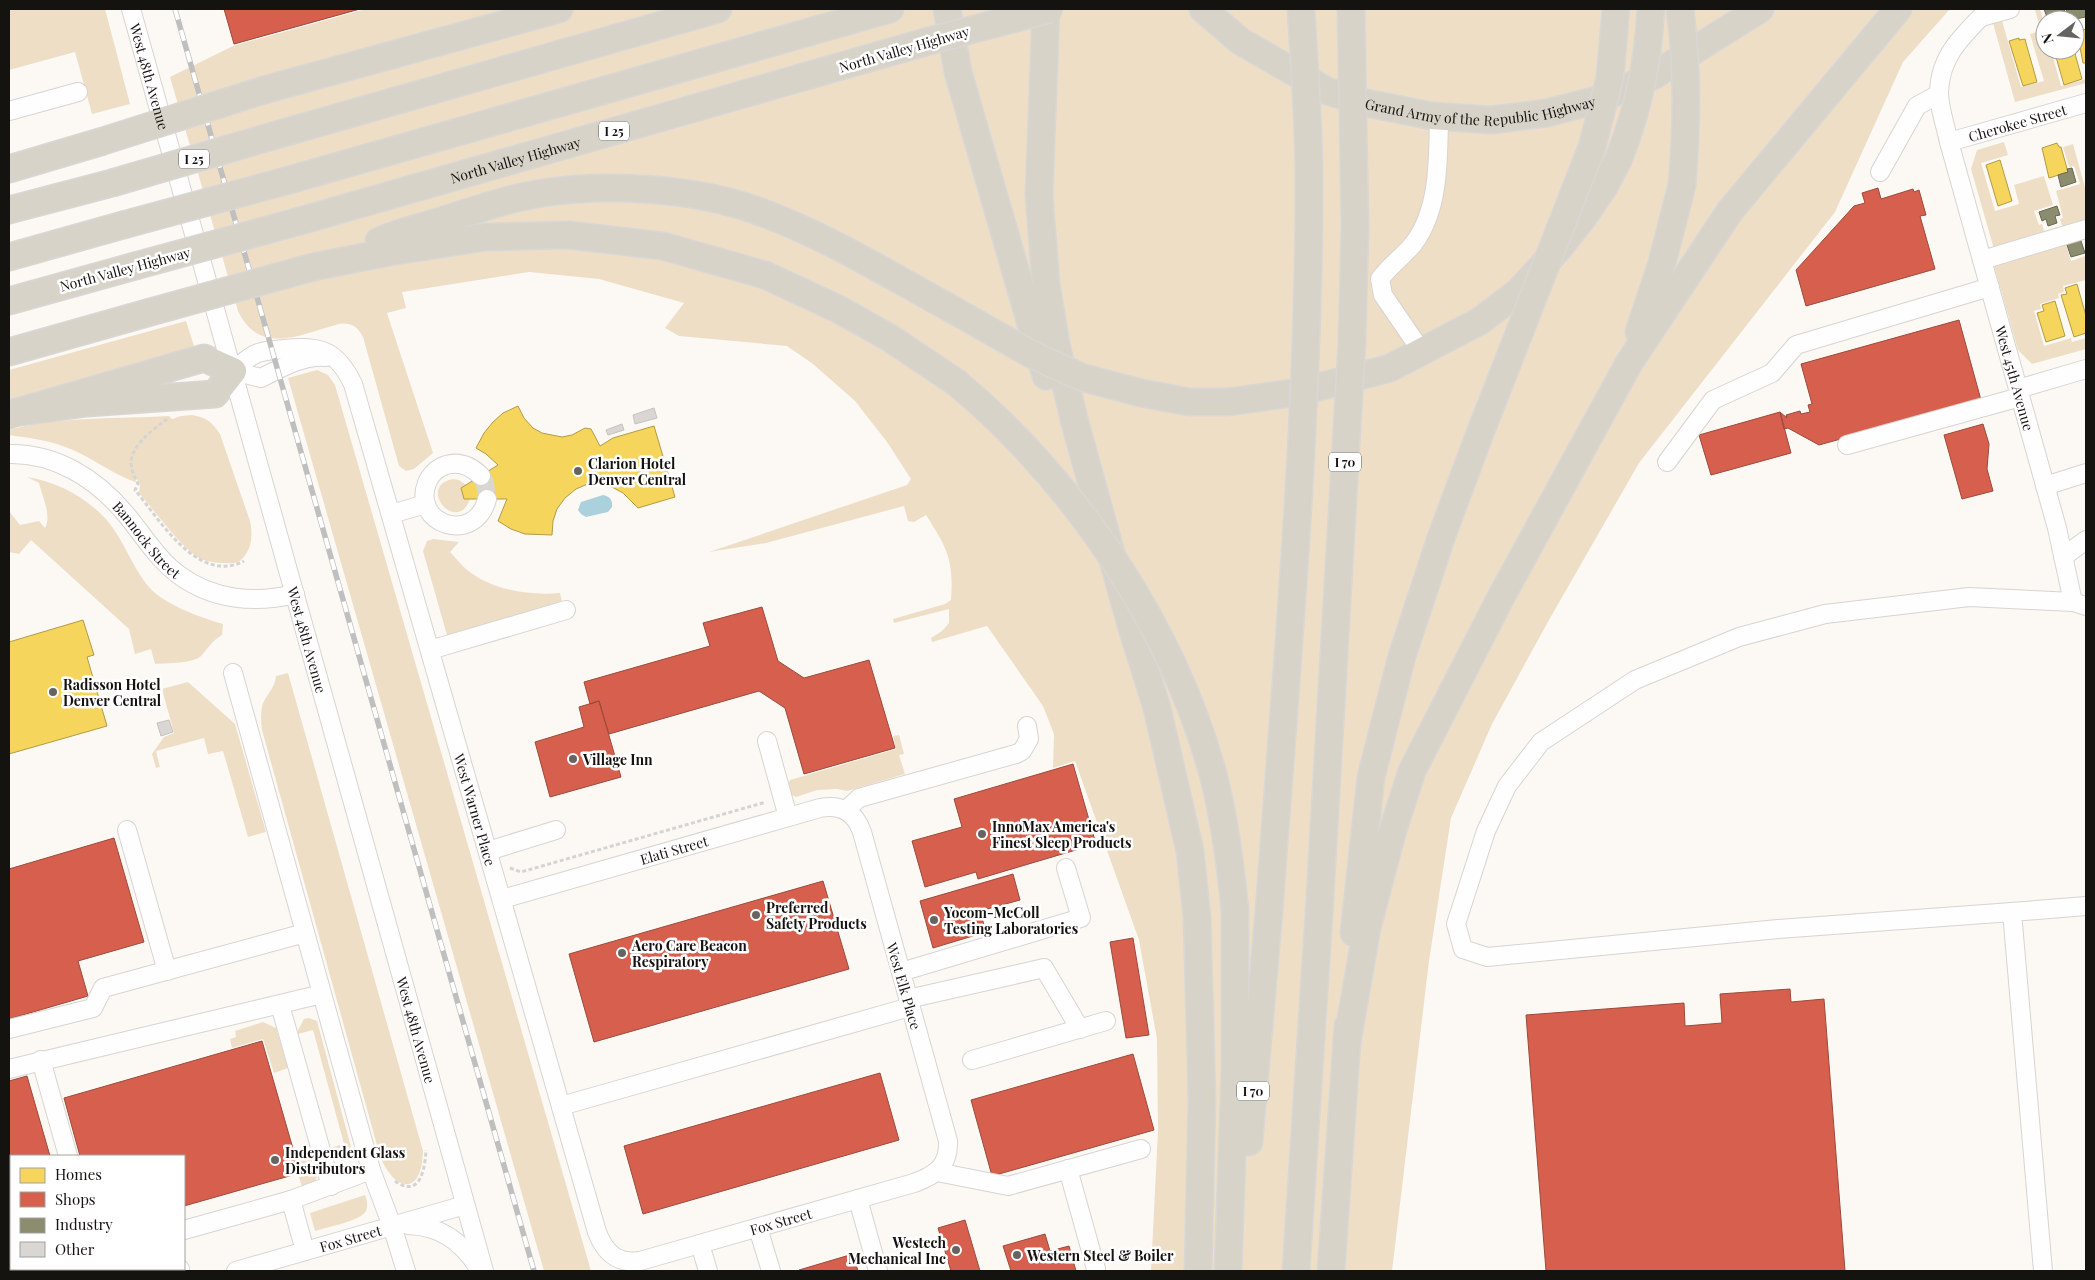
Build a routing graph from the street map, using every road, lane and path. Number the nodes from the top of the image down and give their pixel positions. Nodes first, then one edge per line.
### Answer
1 (131, 9) edge
2 (518, 9) edge
3 (559, 9) edge
4 (718, 9) edge
5 (890, 9) edge
6 (947, 9) edge
7 (1048, 9) edge
8 (1203, 9) edge
9 (1302, 9) edge
10 (1351, 9) edge
11 (1616, 9) edge
12 (1651, 9) edge
13 (1680, 9) edge
14 (1760, 9) edge
15 (1898, 9) edge
16 (2010, 9) edge
17 (1985, 13) edge
18 (454, 38) junction
19 (78, 92) dead end
20 (1939, 94) junction
21 (2086, 103) edge
22 (9, 111) edge
23 (1439, 117) junction
24 (1949, 142) junction
25 (9, 169) edge
26 (1880, 172) dead end
27 (9, 210) edge
28 (2086, 229) edge
29 (9, 257) edge
30 (1982, 260) junction
31 (313, 267) junction
32 (1990, 288) junction
33 (9, 301) edge
34 (9, 352) edge
35 (1422, 352) junction
36 (1629, 363) junction
37 (2086, 369) edge
38 (233, 371) junction
39 (2019, 393) junction
40 (12, 414) edge
41 (170, 418) dead end
42 (1847, 445) dead end
43 (9, 454) edge
44 (1667, 462) dead end
45 (2086, 473) edge
46 (481, 476) dead end
47 (2045, 486) junction
48 (487, 499) dead end
49 (426, 504) junction
50 (391, 514) junction
51 (2086, 540) edge
52 (2063, 557) junction
53 (244, 561) dead end
54 (295, 594) junction
55 (2080, 604) edge
56 (566, 610) dead end
57 (1131, 625) junction
58 (430, 650) junction
59 (233, 673) dead end
60 (1027, 726) dead end
61 (767, 741) dead end
62 (783, 798) junction
63 (846, 810) junction
64 (788, 817) junction
65 (126, 830) dead end
66 (556, 830) dead end
67 (488, 850) junction
68 (510, 868) dead end
69 (1066, 868) dead end
70 (502, 899) junction
71 (2086, 906) edge
72 (2012, 912) junction
73 (305, 933) junction
74 (167, 971) junction
75 (901, 972) junction
76 (322, 994) junction
77 (909, 1003) junction
78 (280, 1005) junction
79 (1106, 1021) dead end
80 (9, 1029) edge
81 (1080, 1029) junction
82 (1347, 1042) junction
83 (41, 1060) junction
84 (972, 1060) dead end
85 (9, 1069) edge
86 (561, 1106) junction
87 (1141, 1149) dead end
88 (68, 1155) edge
89 (940, 1169) junction
90 (1068, 1169) junction
91 (372, 1170) junction
92 (331, 1186) junction
93 (858, 1199) junction
94 (291, 1200) junction
95 (465, 1205) junction
96 (392, 1226) junction
97 (758, 1228) junction
98 (185, 1230) edge
99 (700, 1244) junction
100 (305, 1251) junction
101 (663, 1263) edge
102 (614, 1264) edge
103 (1096, 1268) dead end
104 (236, 1271) edge
105 (406, 1271) edge
106 (482, 1271) edge
107 (708, 1271) edge
108 (771, 1271) edge
109 (878, 1271) edge
110 (1198, 1271) edge
111 (1228, 1271) edge
112 (1237, 1271) edge
113 (1296, 1271) edge
114 (1331, 1271) edge
115 (2043, 1271) edge

1 - 38 street, West 48th Avenue
2 - 18 highway
3 - 18 highway
4 - 27 highway, I 25, bridge
5 - 29 highway, bridge
6 - 57 highway
7 - 33 highway, North Valley Highway / I 25, bridge
7 - 57 highway
8 - 23 highway, Grand Army of the Republic Highway
9 - 112 highway, I 70, bridge
10 - 113 highway, I 70, bridge
11 - 82 highway, bridge
12 - 35 highway, bridge
13 - 36 highway, bridge
14 - 23 highway, Grand Army of the Republic Highway
15 - 36 highway
16 - 17 street
17 - 20 street, West 45th Avenue
18 - 25 highway, bridge
19 - 22 street
20 - 24 street, West 45th Avenue
20 - 26 street
21 - 24 street, Cherokee Street
23 - 35 street
24 - 30 street, West 45th Avenue
28 - 30 street
30 - 32 street, West 45th Avenue
31 - 34 highway, bridge
31 - 35 highway, bridge
31 - 111 highway, bridge
32 - 39 street, West 45th Avenue
32 - 44 street
36 - 82 highway
37 - 39 street
38 - 40 highway
38 - 40 highway
38 - 50 street, West Warner Place
38 - 54 street, West 48th Avenue
39 - 42 street
39 - 47 street, West 45th Avenue
41 - 53 path
43 - 54 street, Bannock Street
45 - 47 street
46 - 49 street
47 - 52 street, West 45th Avenue
48 - 49 street
49 - 50 street
50 - 58 street, West Warner Place
51 - 52 street
52 - 55 street, West 45th Avenue
54 - 95 street, West 48th Avenue
55 - 72 street
56 - 58 street
57 - 110 highway
58 - 67 street, West Warner Place
59 - 73 street
60 - 63 street
61 - 62 street
62 - 64 street
62 - 68 path
63 - 64 street, Elati Street
63 - 75 street, West Elk Place
64 - 70 street, Elati Street
65 - 74 street
66 - 67 street
67 - 70 street, West Warner Place
69 - 75 street
70 - 86 street, West Warner Place
71 - 72 street
72 - 115 street
73 - 74 street
73 - 76 street
74 - 80 street
75 - 77 street, West Elk Place
76 - 78 street
76 - 91 street
77 - 81 street
77 - 86 street
77 - 89 street, West Elk Place
78 - 83 street
78 - 92 street
79 - 81 street
81 - 84 street
82 - 114 highway
83 - 85 street
83 - 88 street
86 - 102 street, West Warner Place
87 - 90 street
89 - 90 street
89 - 93 street, Fox Street
90 - 103 street
91 - 92 street
91 - 96 street
92 - 94 street
93 - 97 street, Fox Street
93 - 109 street
94 - 98 street
94 - 100 street
95 - 96 street, Fox Street
95 - 106 street, West 48th Avenue
96 - 100 street, Fox Street
96 - 105 street
96 - 106 street
97 - 99 street, Fox Street
97 - 108 street
99 - 101 street, Fox Street
99 - 107 street
100 - 104 street, Fox Street
101 - 102 street, Fox Street

